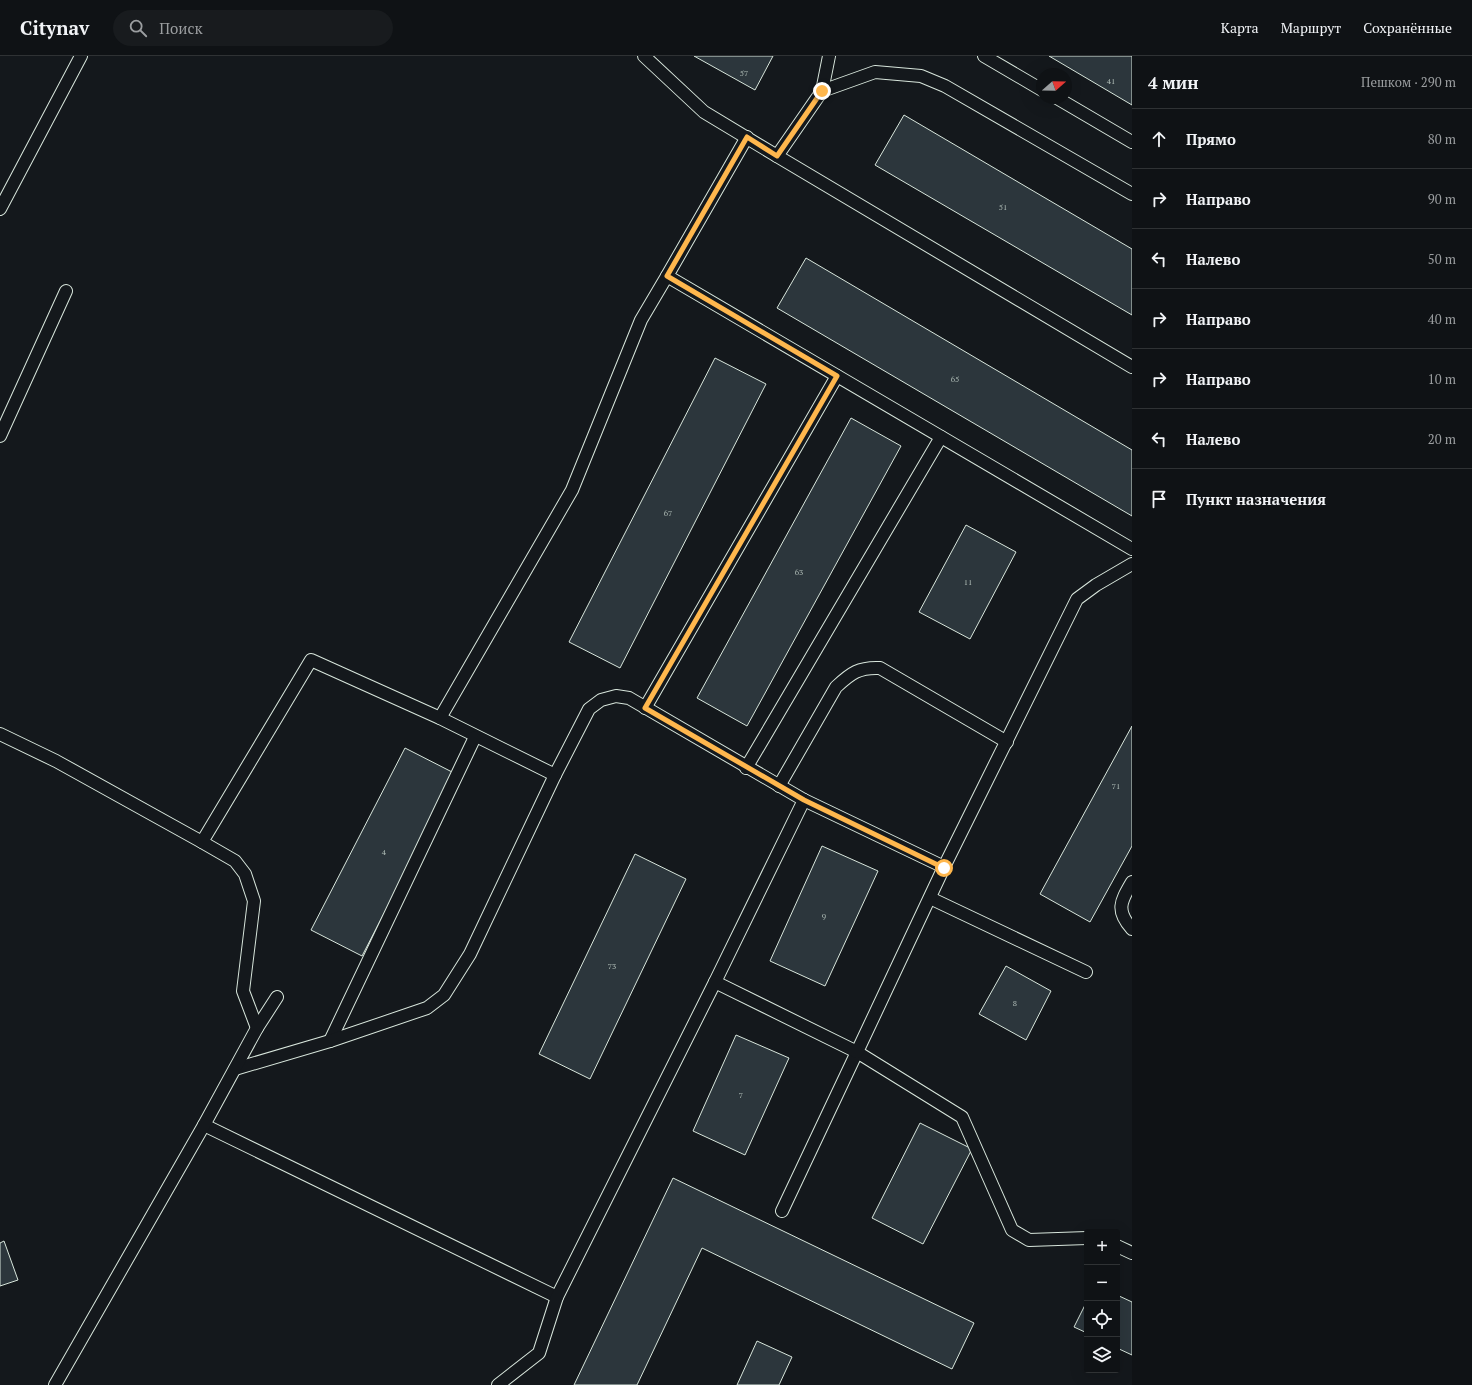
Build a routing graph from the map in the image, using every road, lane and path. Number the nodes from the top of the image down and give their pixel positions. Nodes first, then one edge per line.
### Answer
1 (81, 56) edge
2 (644, 56) edge
3 (829, 56) edge
4 (984, 56) edge
5 (1036, 86) edge
6 (822, 91) junction
7 (1066, 104) edge
8 (747, 137) junction
9 (1132, 142) edge
10 (777, 156) junction
11 (1132, 194) edge
12 (0, 209) edge
13 (667, 276) junction
14 (66, 291) dead end
15 (1132, 367) edge
16 (837, 376) junction
17 (0, 436) edge
18 (941, 437) junction
19 (1132, 549) edge
20 (1132, 564) edge
21 (645, 708) junction
22 (440, 718) junction
23 (0, 734) edge
24 (475, 737) junction
25 (1006, 742) junction
26 (746, 768) junction
27 (555, 775) junction
28 (779, 786) junction
29 (804, 800) junction
30 (202, 842) junction
31 (944, 868) junction
32 (1132, 882) edge
33 (930, 898) junction
34 (1132, 929) edge
35 (1086, 972) dead end
36 (715, 982) junction
37 (276, 997) dead end
38 (257, 1028) junction
39 (330, 1041) junction
40 (858, 1052) junction
41 (234, 1069) junction
42 (204, 1125) junction
43 (782, 1211) dead end
44 (1084, 1238) edge
45 (1120, 1247) edge
46 (1132, 1253) edge
47 (557, 1297) junction
48 (55, 1385) edge
49 (498, 1385) edge

1 - 12 lane
2 - 8 lane
3 - 6 lane
4 - 5 lane
6 - 10 lane
6 - 11 lane
7 - 9 lane
8 - 10 lane
8 - 13 lane
10 - 15 lane
13 - 16 lane
13 - 22 lane
14 - 17 lane
16 - 18 lane
16 - 21 lane
18 - 19 lane
18 - 26 lane
20 - 25 lane
21 - 26 lane
21 - 27 lane
22 - 24 lane
22 - 30 lane
23 - 30 lane
24 - 27 lane
24 - 39 lane
25 - 28 lane
25 - 31 lane
26 - 28 lane
27 - 39 lane
28 - 29 lane
29 - 31 lane
29 - 36 lane
30 - 38 lane
31 - 33 lane
32 - 34 lane
33 - 35 lane
33 - 40 lane
36 - 40 lane
36 - 47 lane
37 - 38 lane
38 - 41 lane
39 - 41 lane
40 - 43 lane
40 - 44 lane
41 - 42 lane
42 - 47 lane
42 - 48 lane
45 - 46 lane
47 - 49 lane

